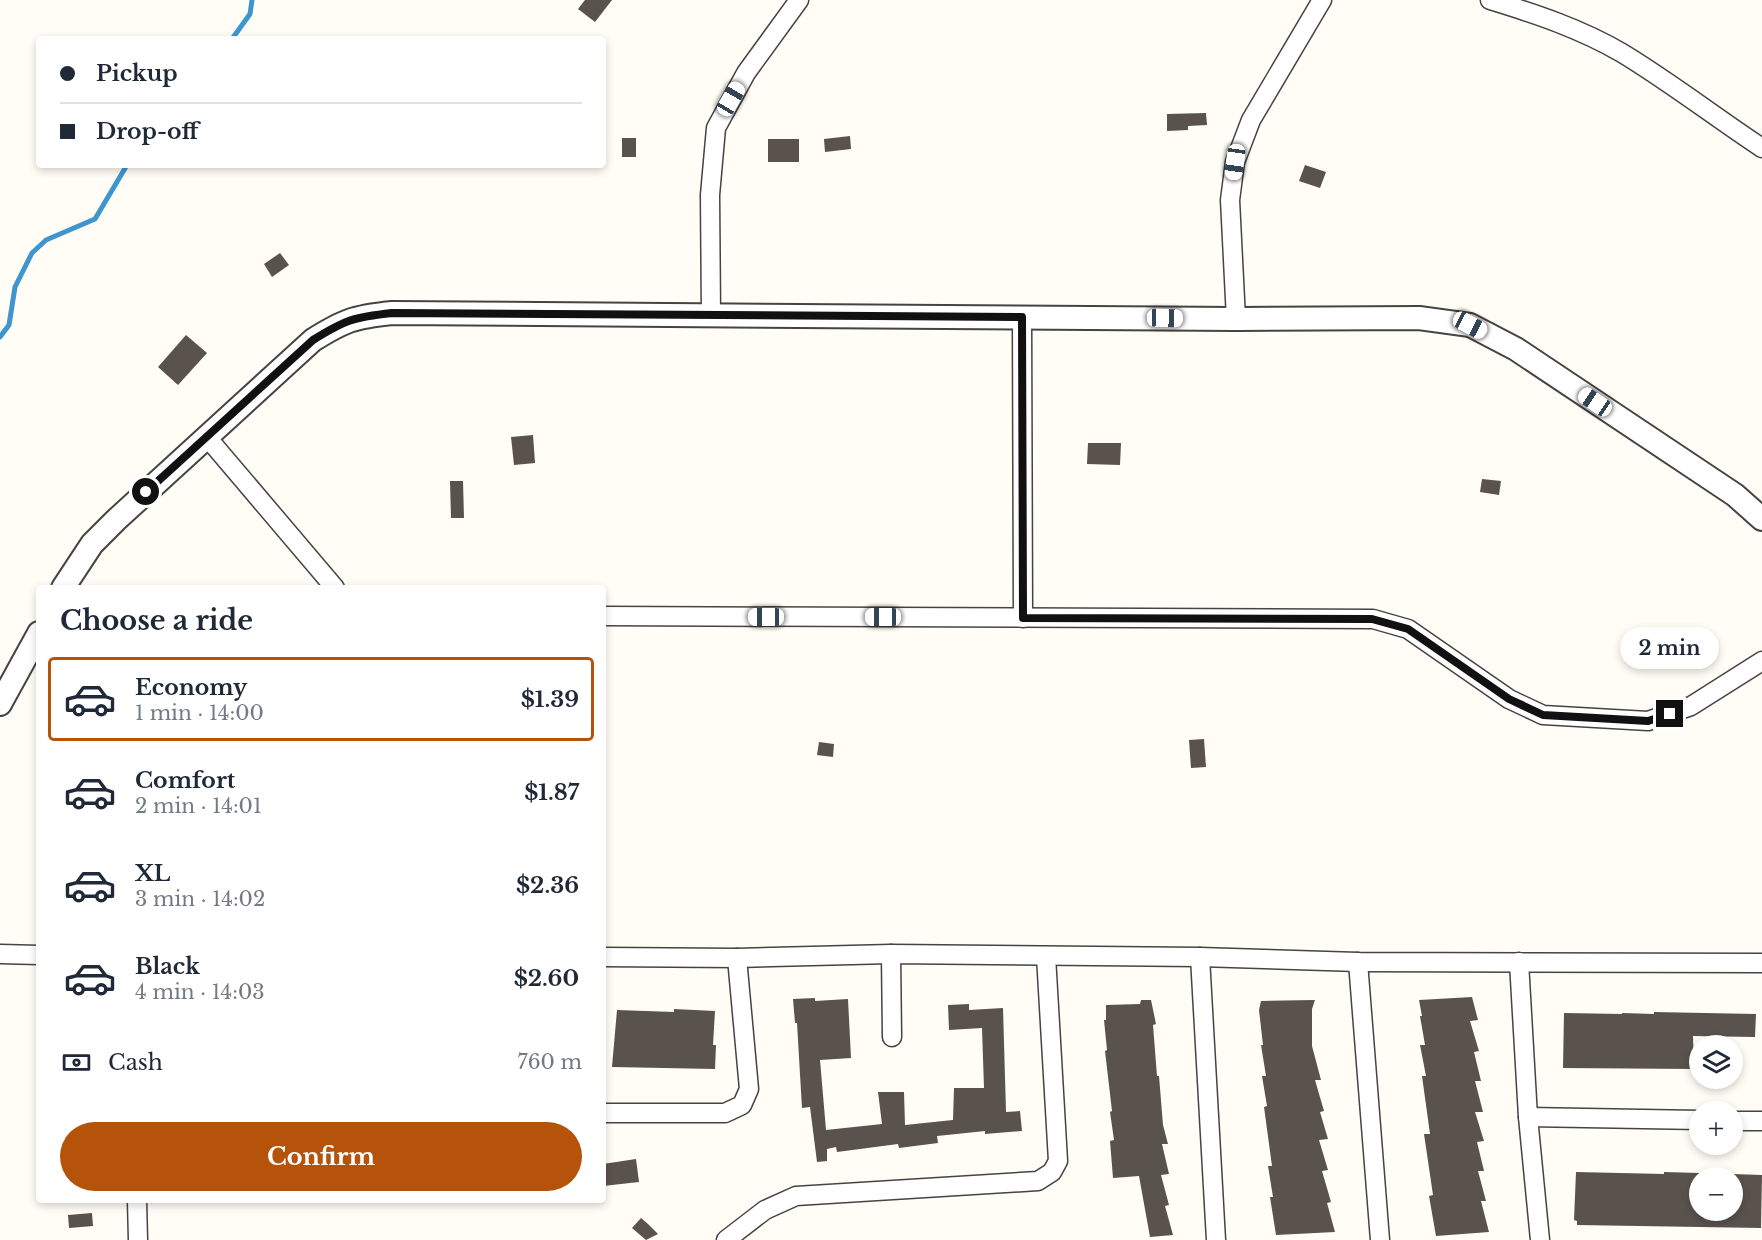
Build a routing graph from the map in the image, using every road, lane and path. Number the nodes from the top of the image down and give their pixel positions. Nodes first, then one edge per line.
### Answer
1 (799, 0) edge
2 (1322, 0) edge
3 (1491, 0) edge
4 (1762, 148) edge
5 (711, 315) junction
6 (1022, 317) junction
7 (1236, 319) junction
8 (206, 436) junction
9 (1762, 519) edge
10 (65, 585) edge
11 (332, 585) edge
12 (606, 616) edge
13 (1023, 618) junction
14 (36, 638) edge
15 (1762, 661) edge
16 (0, 704) edge
17 (0, 954) edge
18 (891, 954) junction
19 (36, 955) edge
20 (1046, 956) junction
21 (606, 957) edge
22 (1200, 957) junction
23 (737, 958) junction
24 (1358, 962) junction
25 (1519, 962) junction
26 (1762, 963) edge
27 (892, 1037) dead end
28 (606, 1113) edge
29 (1528, 1117) junction
30 (1689, 1120) edge
31 (1743, 1121) edge
32 (1762, 1121) edge
33 (137, 1203) edge
34 (138, 1240) edge
35 (726, 1240) edge
36 (1216, 1240) edge
37 (1380, 1240) edge
38 (1540, 1240) edge

1 - 5 street
2 - 7 street
3 - 4 street
5 - 6 street
5 - 8 street
6 - 7 street
6 - 13 street
7 - 9 street
8 - 10 street
8 - 11 street
12 - 13 street
13 - 15 street
14 - 16 street
17 - 19 street
18 - 20 street
18 - 23 street
18 - 27 street
20 - 22 street
20 - 35 street
21 - 23 street
22 - 24 street
22 - 36 street
23 - 28 street
24 - 25 street
24 - 37 street
25 - 26 street
25 - 29 street
29 - 30 street
29 - 38 street
31 - 32 street
33 - 34 street

